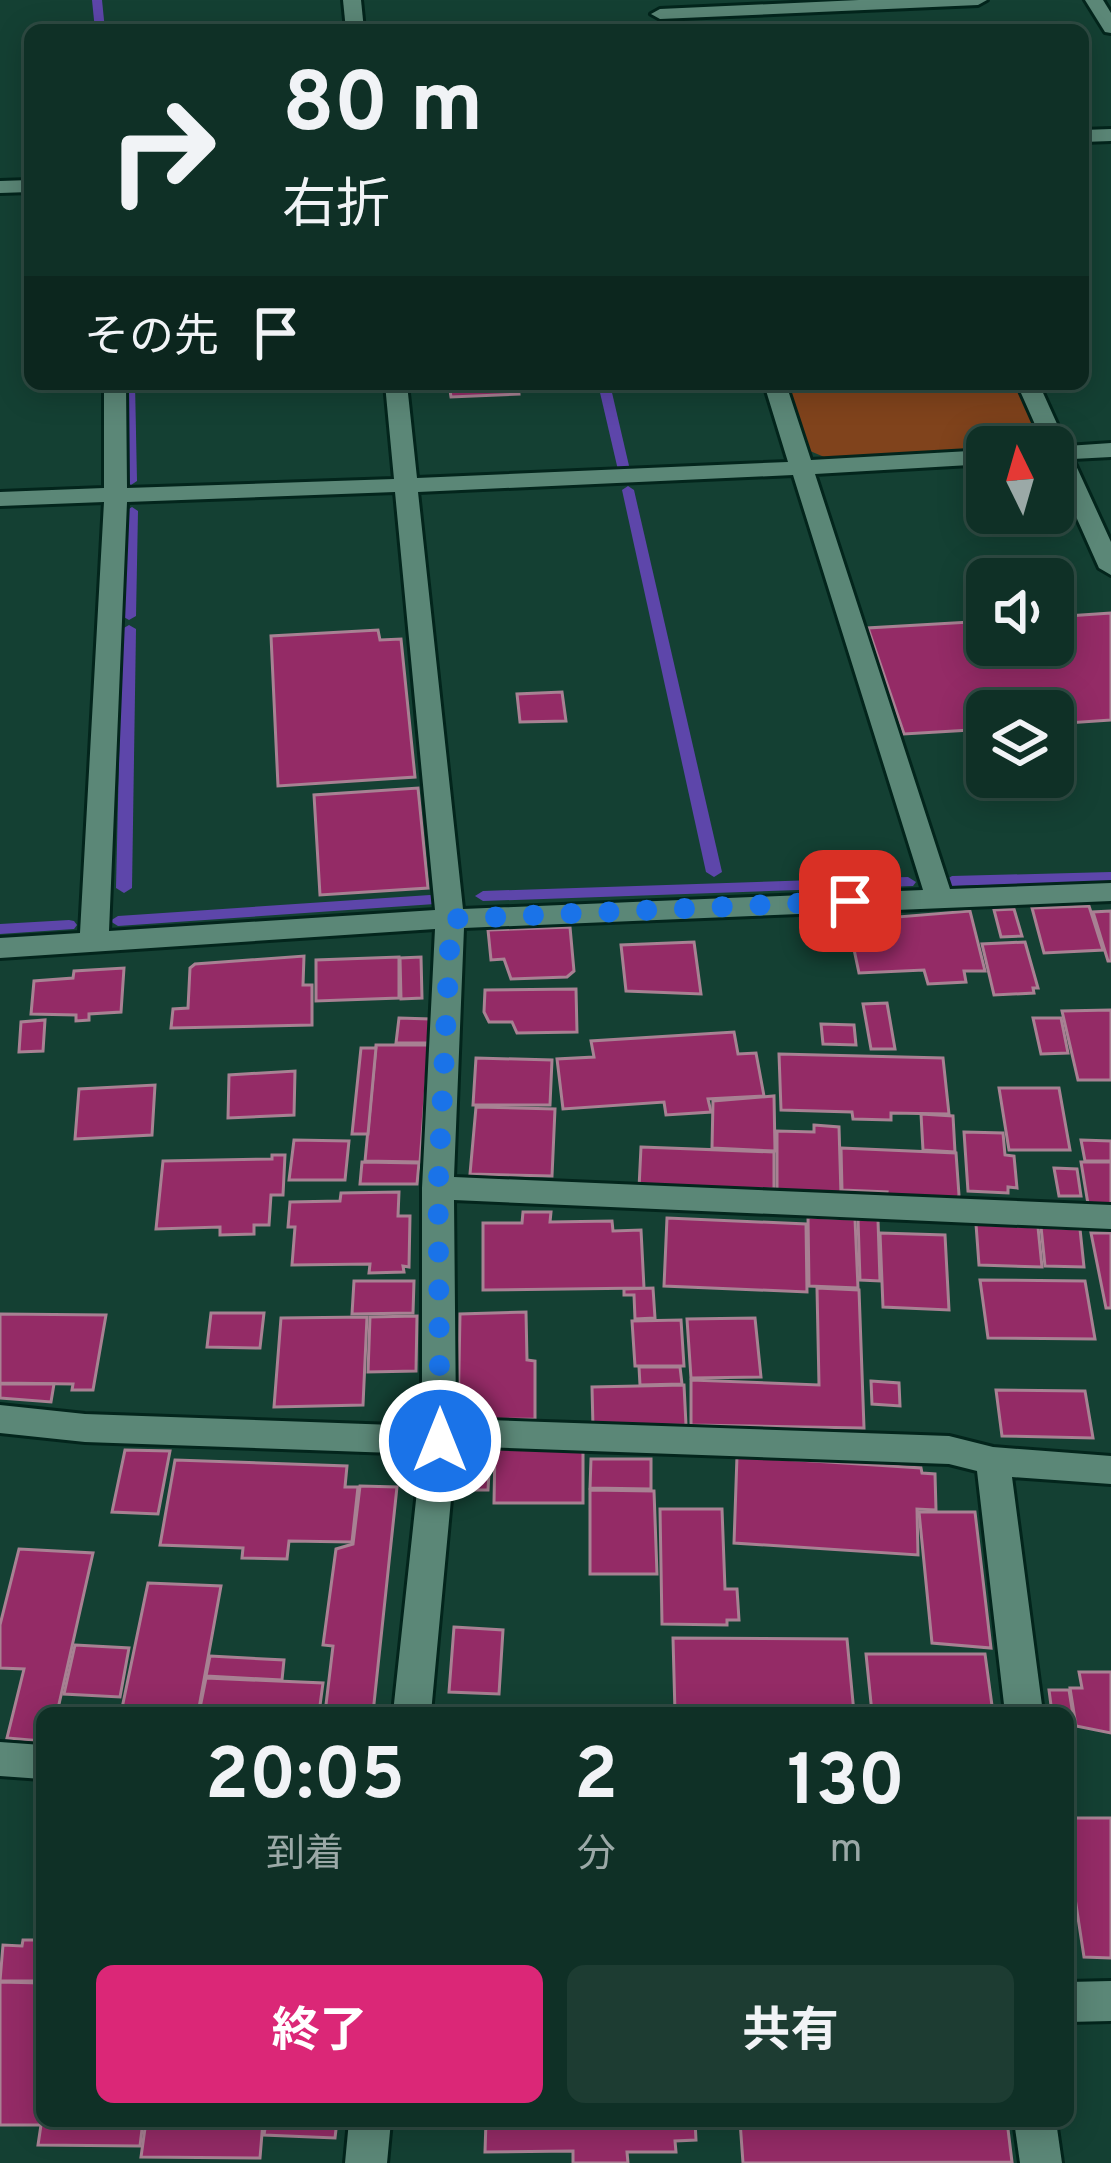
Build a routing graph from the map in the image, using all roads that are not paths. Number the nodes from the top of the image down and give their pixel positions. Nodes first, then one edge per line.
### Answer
1 (978, 0) edge
2 (1094, 0) edge
3 (660, 15) edge
4 (1111, 28) edge
5 (115, 390) edge
6 (397, 390) edge
7 (777, 390) edge
8 (1030, 390) edge
9 (1045, 426) edge
10 (1111, 450) edge
11 (1074, 452) edge
12 (966, 459) edge
13 (801, 468) junction
14 (409, 485) junction
15 (1074, 491) edge
16 (116, 496) junction
17 (0, 499) edge
18 (1111, 568) edge
19 (1111, 892) edge
20 (939, 897) junction
21 (451, 919) junction
22 (94, 942) junction
23 (0, 948) edge
24 (438, 1188) junction
25 (1111, 1217) edge
26 (0, 1419) edge
27 (440, 1437) junction
28 (993, 1461) junction
29 (1111, 1470) edge
30 (413, 1707) edge
31 (1023, 1707) edge
32 (0, 1760) edge
33 (36, 1762) edge
34 (1111, 2001) edge
35 (1074, 2002) edge
36 (369, 2127) edge
37 (1036, 2127) edge
38 (366, 2163) edge
39 (1041, 2163) edge

1 - 3 street
2 - 4 street
5 - 16 street
6 - 14 street
7 - 13 street
8 - 9 street
10 - 11 street
12 - 13 street
13 - 14 street
13 - 20 street
14 - 16 street
14 - 21 street
15 - 18 street
16 - 17 street
16 - 22 street
19 - 20 street
20 - 21 street
21 - 22 street
21 - 24 street
22 - 23 street
24 - 25 street
24 - 27 street
26 - 27 street
27 - 28 street
27 - 30 street
28 - 29 street
28 - 31 street
32 - 33 street
34 - 35 street
36 - 38 street
37 - 39 street

